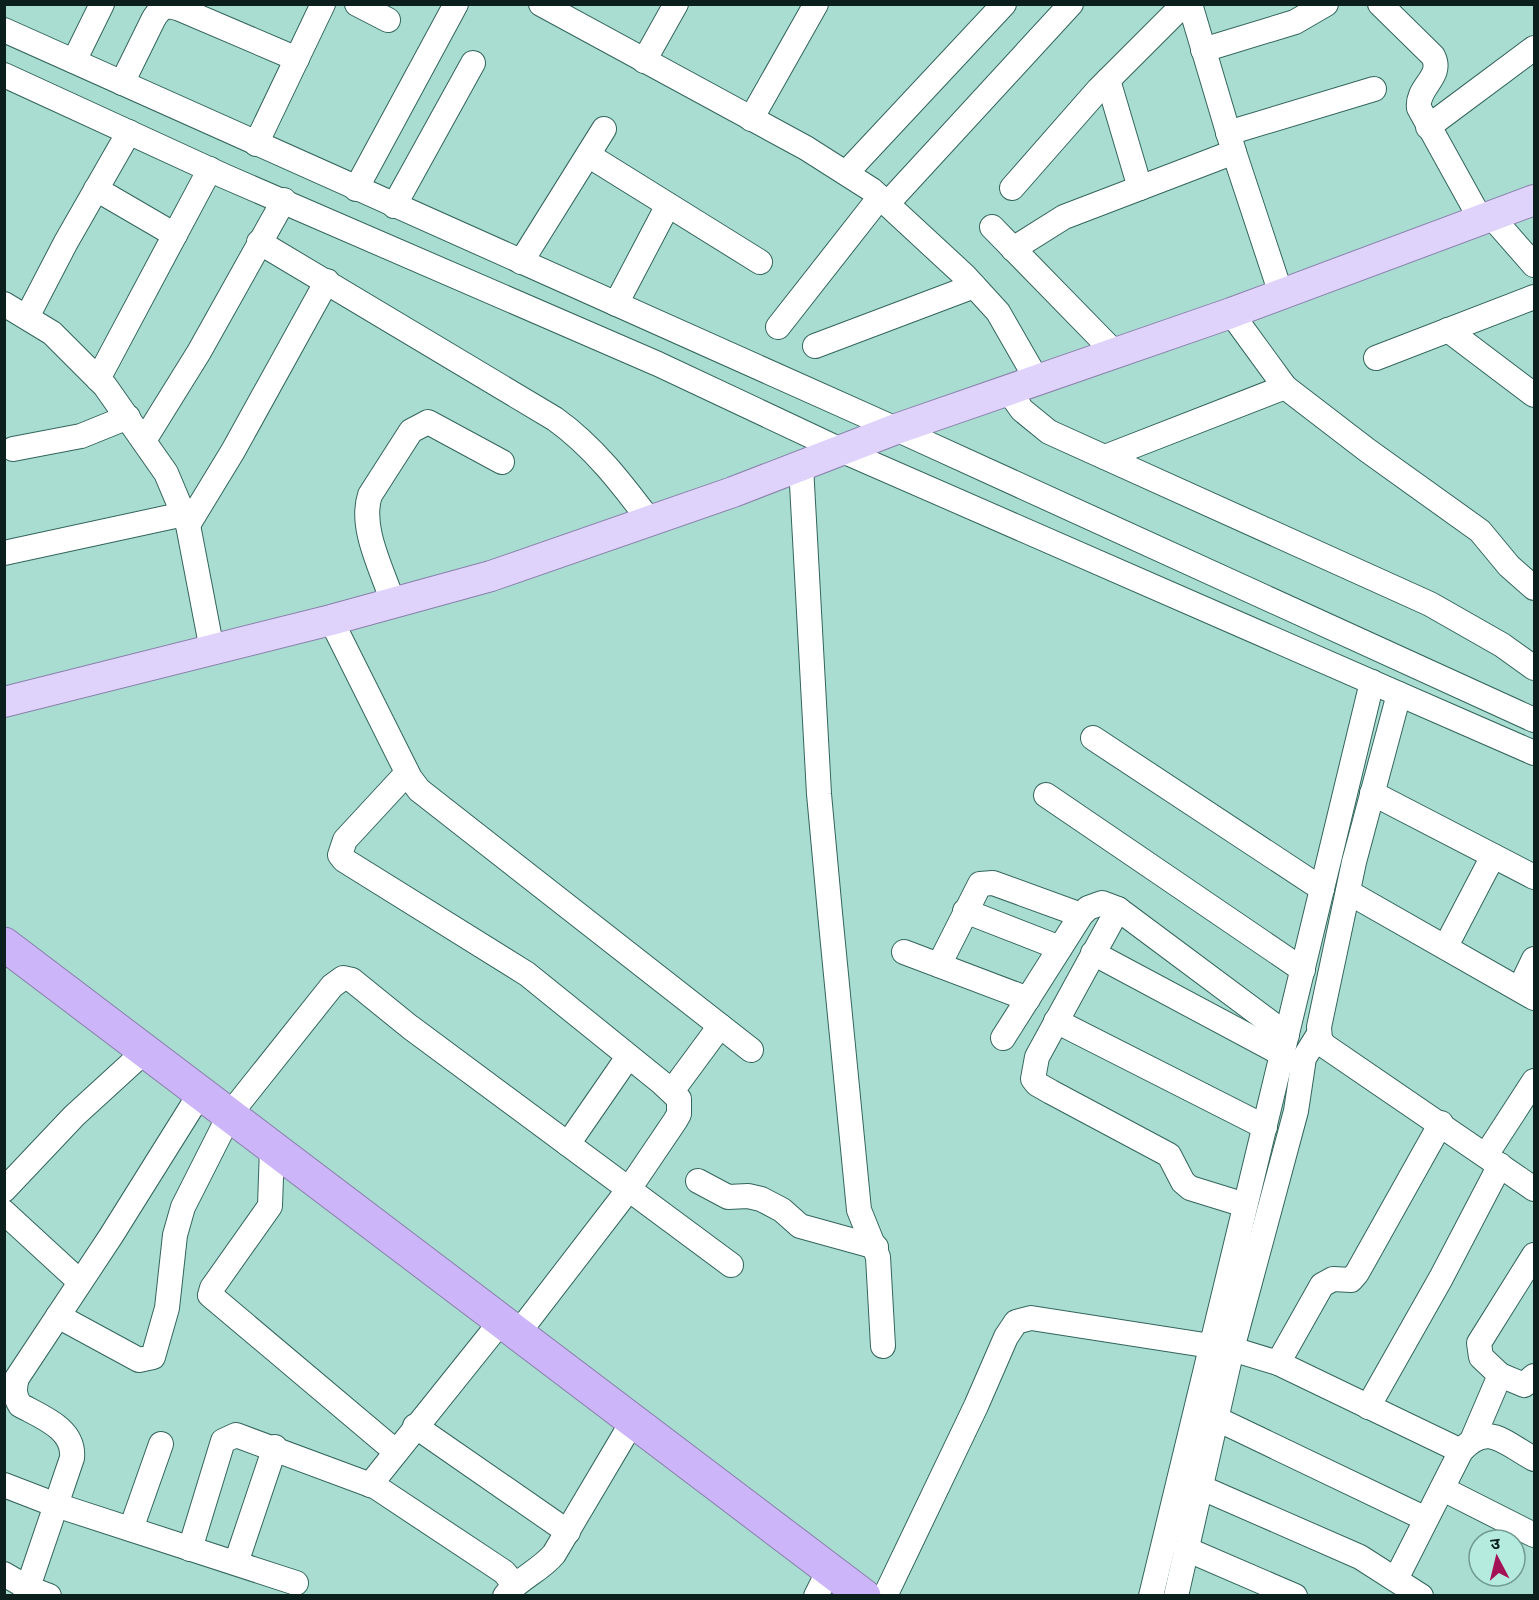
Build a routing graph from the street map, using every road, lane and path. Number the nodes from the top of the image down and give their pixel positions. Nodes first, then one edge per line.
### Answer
1 (102, 4) edge
2 (323, 4) edge
3 (357, 4) edge
4 (456, 4) edge
5 (542, 4) edge
6 (676, 4) edge
7 (816, 4) edge
8 (1071, 4) edge
9 (1184, 4) edge
10 (1190, 4) edge
11 (1326, 4) edge
12 (991, 9) edge
13 (1393, 9) edge
14 (388, 20) dead end
15 (4, 30) edge
16 (1534, 48) edge
17 (1203, 50) junction
18 (297, 59) junction
19 (74, 61) junction
20 (644, 61) junction
21 (473, 63) dead end
22 (4, 75) edge
23 (1108, 80) junction
24 (122, 83) junction
25 (1374, 89) dead end
26 (751, 119) junction
27 (1428, 127) junction
28 (604, 129) dead end
29 (129, 132) junction
30 (1231, 142) junction
31 (256, 144) junction
32 (588, 155) junction
33 (210, 169) junction
34 (847, 172) junction
35 (1012, 188) dead end
36 (1140, 188) junction
37 (96, 189) junction
38 (356, 189) junction
39 (284, 200) junction
40 (884, 200) junction
41 (1534, 200) edge
42 (668, 205) junction
43 (394, 206) junction
44 (1486, 218) junction
45 (992, 227) dead end
46 (175, 235) junction
47 (259, 242) junction
48 (1013, 249) junction
49 (521, 262) junction
50 (760, 262) dead end
51 (1534, 266) edge
52 (327, 281) junction
53 (974, 286) junction
54 (1281, 294) junction
55 (1534, 297) edge
56 (4, 304) edge
57 (616, 304) junction
58 (1231, 313) junction
59 (27, 316) junction
60 (778, 327) dead end
61 (1448, 330) junction
62 (814, 346) dead end
63 (1115, 353) junction
64 (1376, 358) dead end
65 (98, 379) junction
66 (1037, 380) junction
67 (1285, 387) junction
68 (1007, 389) junction
69 (1534, 395) edge
70 (128, 417) junction
71 (888, 432) junction
72 (145, 439) junction
73 (848, 448) junction
74 (14, 449) dead end
75 (1106, 457) junction
76 (502, 462) dead end
77 (801, 466) junction
78 (186, 519) junction
79 (650, 521) junction
80 (4, 553) edge
81 (1534, 588) edge
82 (393, 603) junction
83 (331, 620) junction
84 (212, 650) junction
85 (1534, 668) edge
86 (1372, 682) junction
87 (1399, 694) junction
88 (4, 702) edge
89 (1534, 720) edge
90 (1094, 738) dead end
91 (1534, 753) edge
92 (407, 773) junction
93 (1372, 793) junction
94 (1046, 795) dead end
95 (1493, 856) junction
96 (1534, 877) edge
97 (1322, 889) junction
98 (1348, 892) junction
99 (1118, 909) junction
100 (965, 911) junction
101 (1081, 915) junction
102 (4, 944) edge
103 (1446, 946) junction
104 (1060, 948) junction
105 (904, 952) dead end
106 (1093, 953) junction
107 (1534, 959) edge
108 (939, 965) junction
109 (1303, 970) junction
110 (1527, 993) edge
111 (1028, 999) junction
112 (1056, 1021) junction
113 (720, 1026) junction
114 (1319, 1034) junction
115 (1004, 1038) dead end
116 (1285, 1044) junction
117 (751, 1050) dead end
118 (144, 1052) junction
119 (628, 1057) junction
120 (1534, 1082) edge
121 (672, 1091) junction
122 (201, 1092) junction
123 (230, 1114) junction
124 (1440, 1123) junction
125 (1265, 1127) junction
126 (568, 1144) junction
127 (272, 1147) junction
128 (1493, 1160) junction
129 (698, 1181) dead end
130 (1534, 1189) edge
131 (4, 1190) edge
132 (628, 1190) junction
133 (1245, 1205) junction
134 (4, 1212) edge
135 (876, 1247) junction
136 (1534, 1255) edge
137 (731, 1265) dead end
138 (80, 1282) junction
139 (58, 1316) junction
140 (511, 1326) junction
141 (883, 1346) dead end
142 (1222, 1348) junction
143 (1278, 1363) junction
144 (1500, 1375) junction
145 (1534, 1376) edge
146 (10, 1385) edge
147 (1368, 1407) junction
148 (1215, 1418) junction
149 (634, 1419) junction
150 (415, 1426) junction
151 (161, 1444) dead end
152 (1467, 1445) junction
153 (274, 1447) junction
154 (395, 1451) junction
155 (1534, 1459) edge
156 (4, 1485) edge
157 (370, 1485) junction
158 (1200, 1486) junction
159 (1443, 1489) junction
160 (56, 1505) junction
161 (1426, 1519) junction
162 (131, 1529) junction
163 (568, 1532) junction
164 (1534, 1535) edge
165 (190, 1549) junction
166 (1186, 1549) junction
167 (236, 1563) junction
168 (4, 1574) edge
169 (1396, 1579) junction
170 (823, 1582) edge
171 (296, 1583) dead end
172 (509, 1590) edge
173 (34, 1593) edge
174 (864, 1596) edge
175 (885, 1596) edge
176 (1151, 1596) edge
177 (1176, 1596) edge
178 (1295, 1596) edge
179 (1421, 1596) edge

1 - 19 street
2 - 18 street
3 - 14 street
4 - 38 street
5 - 20 street
6 - 20 street
7 - 26 street
8 - 40 street
9 - 23 street
10 - 17 street
11 - 17 street
12 - 34 street
13 - 27 street
15 - 19 street
16 - 27 street
17 - 30 street
18 - 24 street
18 - 31 street
19 - 24 street
20 - 26 street
21 - 43 street
22 - 29 street
23 - 35 street
23 - 36 street
24 - 31 street
25 - 30 street
26 - 34 street
27 - 44 street
28 - 32 street
29 - 33 street
29 - 37 street
30 - 36 street
30 - 54 street
31 - 38 street
32 - 42 street
32 - 49 street
33 - 39 street
33 - 46 street
34 - 40 street
36 - 48 street
37 - 46 street
37 - 59 street
38 - 43 street
39 - 47 street
39 - 73 street
40 - 53 street
40 - 60 street
41 - 44 main road
42 - 50 street
42 - 57 street
43 - 49 street
44 - 51 street
44 - 54 main road
45 - 48 street
46 - 65 street
47 - 52 street
47 - 72 street
48 - 63 street
49 - 57 street
52 - 78 street
52 - 79 street
53 - 62 street
53 - 66 street
54 - 58 main road
55 - 61 street
56 - 59 street
57 - 71 street
58 - 63 main road
58 - 67 street
59 - 65 street
61 - 64 street
61 - 69 street
63 - 66 main road
65 - 70 street
66 - 68 main road
67 - 75 street
67 - 81 street
68 - 71 main road
68 - 75 street
70 - 72 street
70 - 74 street
71 - 73 main road
71 - 89 street
72 - 78 street
73 - 77 main road
73 - 86 street
75 - 85 street
76 - 82 street
77 - 79 main road
77 - 135 street
78 - 80 street
78 - 84 street
79 - 82 main road
82 - 83 main road
83 - 84 main road
83 - 92 street
84 - 88 main road
86 - 87 street
86 - 97 street
87 - 91 street
87 - 93 street
90 - 97 street
92 - 113 street
92 - 119 street
93 - 95 street
93 - 98 street
94 - 109 street
95 - 96 street
95 - 103 street
97 - 109 street
98 - 103 street
98 - 114 street
99 - 101 street
99 - 106 street
99 - 116 street
100 - 101 street
100 - 104 street
100 - 108 street
101 - 104 street
102 - 118 highway
103 - 110 street
104 - 111 street
105 - 108 street
106 - 112 street
106 - 116 street
107 - 110 street
108 - 111 street
109 - 116 street
111 - 115 street
112 - 125 street
112 - 133 street
113 - 117 street
113 - 121 street
114 - 124 street
114 - 142 street
116 - 125 street
118 - 122 highway
118 - 131 street
119 - 121 street
119 - 126 street
120 - 128 street
121 - 132 street
122 - 123 highway
122 - 138 street
123 - 126 street
123 - 127 highway
123 - 139 street
124 - 128 street
124 - 143 street
125 - 133 street
126 - 132 street
127 - 140 highway
127 - 154 street
128 - 130 street
128 - 147 street
129 - 135 street
132 - 137 street
132 - 140 street
133 - 142 street
134 - 138 street
135 - 141 street
136 - 144 street
138 - 139 street
139 - 146 street
140 - 149 highway
140 - 150 street
142 - 143 street
142 - 148 street
142 - 175 street
142 - 176 street
143 - 147 street
144 - 145 street
144 - 152 street
146 - 160 street
147 - 152 street
148 - 158 street
148 - 161 street
149 - 163 street
149 - 170 highway
150 - 154 street
150 - 163 street
151 - 162 street
152 - 155 street
152 - 159 street
153 - 157 street
153 - 165 street
153 - 167 street
154 - 157 street
156 - 160 street
157 - 172 street
158 - 166 street
158 - 169 street
159 - 161 street
159 - 164 street
160 - 162 street
160 - 173 street
161 - 169 street
162 - 165 street
163 - 172 street
165 - 167 street
166 - 177 street
166 - 178 street
167 - 171 street
168 - 173 street
169 - 179 street
170 - 174 highway

